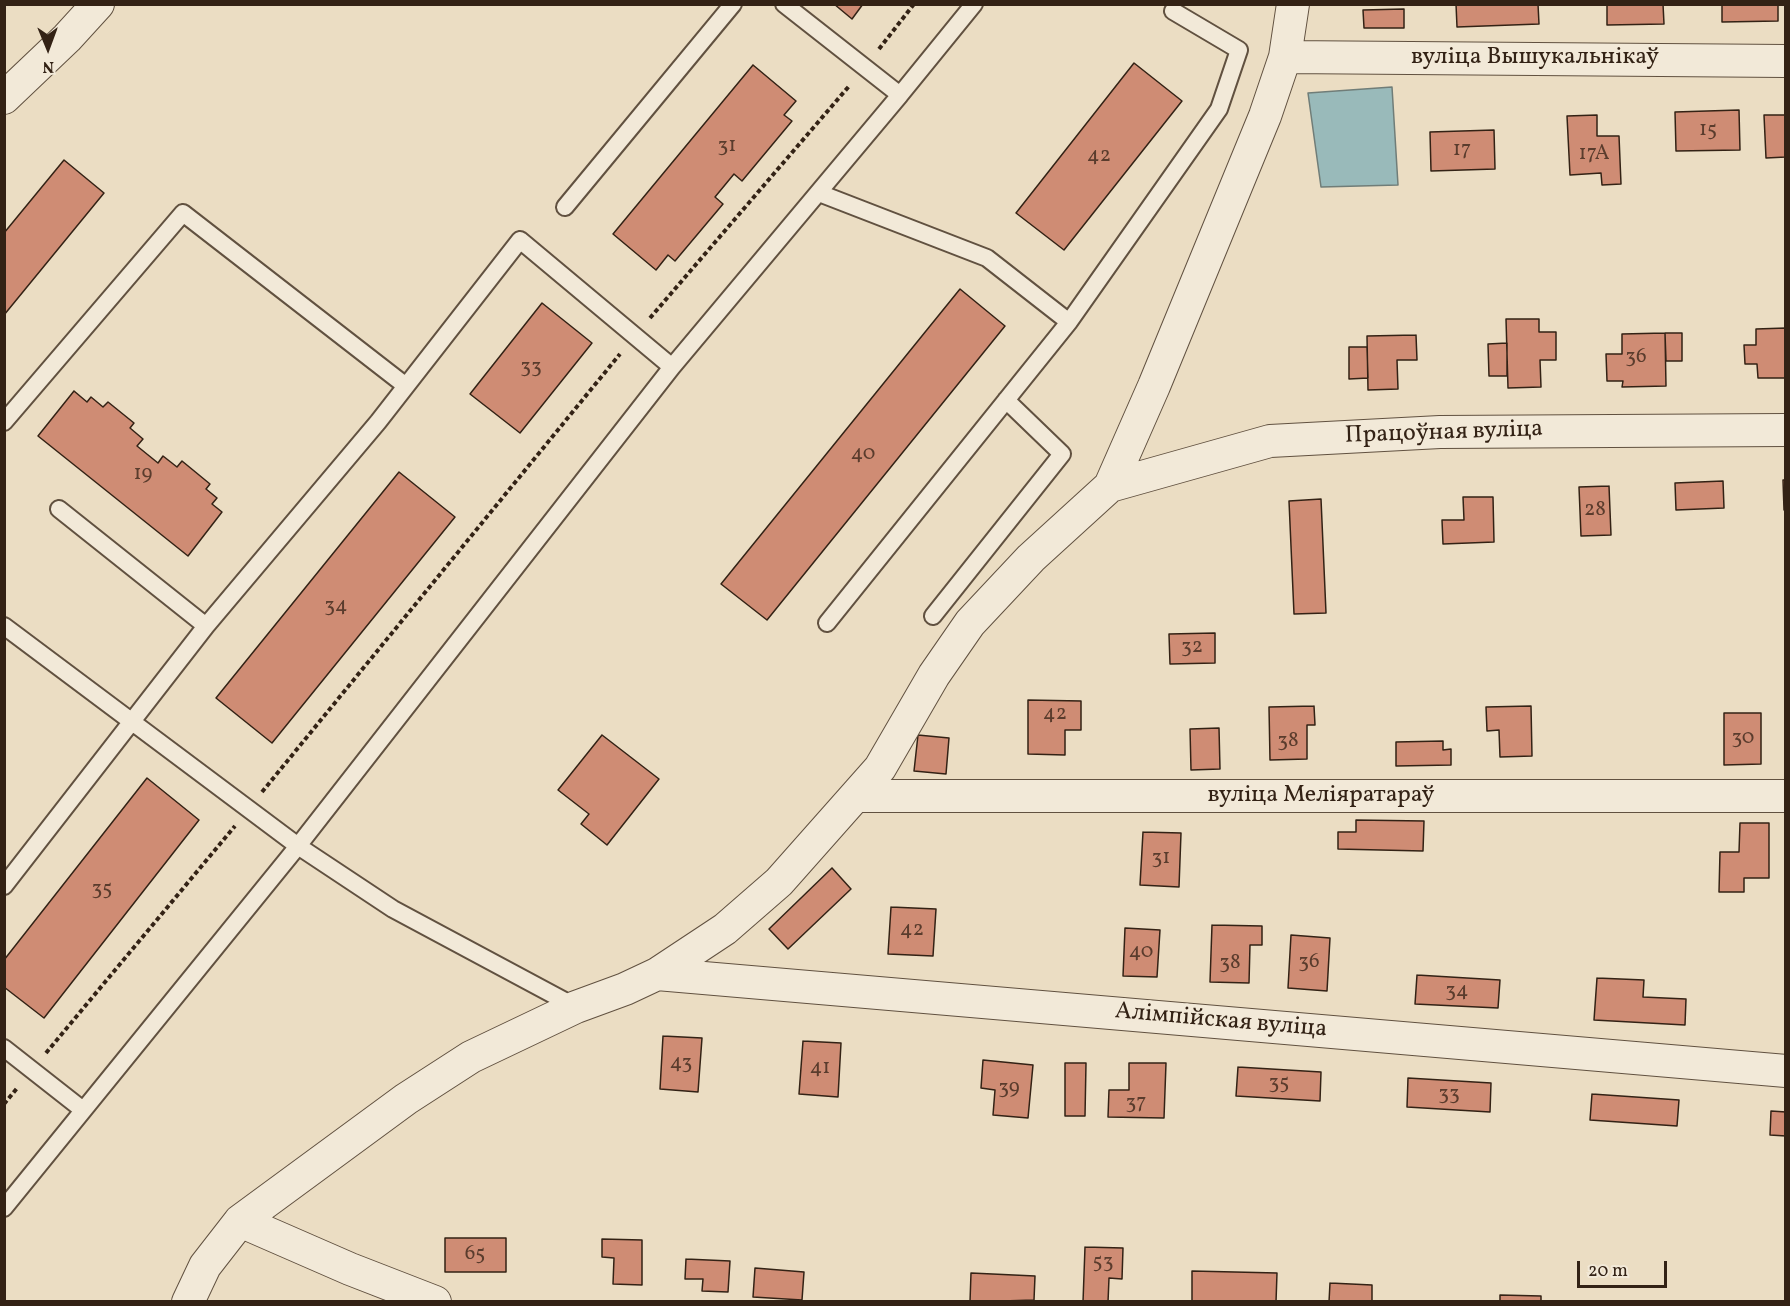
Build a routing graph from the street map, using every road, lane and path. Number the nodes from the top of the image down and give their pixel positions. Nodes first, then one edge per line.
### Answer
1 (98, 4) edge
2 (733, 4) edge
3 (784, 4) edge
4 (914, 4) edge
5 (974, 4) edge
6 (1293, 4) edge
7 (1173, 11) dead end
8 (1285, 57) junction
9 (1785, 61) edge
10 (865, 67) junction
11 (900, 95) junction
12 (4, 98) edge
13 (819, 193) junction
14 (565, 207) dead end
15 (1069, 322) junction
16 (635, 336) junction
17 (672, 368) junction
18 (406, 386) junction
19 (1006, 400) junction
20 (4, 422) edge
21 (1785, 430) edge
22 (1110, 486) junction
23 (59, 509) dead end
24 (933, 616) dead end
25 (827, 623) dead end
26 (4, 626) edge
27 (206, 626) junction
28 (133, 722) junction
29 (856, 796) junction
30 (1785, 796) edge
31 (249, 809) junction
32 (298, 846) junction
33 (4, 886) edge
34 (657, 974) junction
35 (576, 1007) junction
36 (4, 1048) edge
37 (32, 1070) junction
38 (1785, 1071) edge
39 (4, 1104) edge
40 (83, 1110) junction
41 (4, 1208) edge
42 (240, 1221) junction
43 (188, 1302) edge
44 (435, 1302) edge

1 - 12 street
2 - 14 lane
3 - 10 lane
4 - 10 path
5 - 11 lane
6 - 8 street
7 - 15 lane
8 - 9 street, вуліца Вышукальнікаў
8 - 22 street
10 - 11 lane
10 - 16 path
11 - 13 lane
13 - 15 lane
13 - 17 lane
15 - 19 lane
16 - 17 lane
16 - 18 lane
16 - 31 path
17 - 32 lane
18 - 20 lane
18 - 27 lane
19 - 24 lane
19 - 25 lane
21 - 22 street, Працоўная вуліца
22 - 29 street
23 - 27 lane
26 - 28 lane
27 - 28 lane
28 - 31 lane
28 - 33 lane
29 - 30 street, вуліца Меліяратараў
29 - 34 street
31 - 32 lane
31 - 37 path
32 - 35 lane
32 - 40 lane
34 - 35 street
34 - 38 street, Алімпійская вуліца
35 - 42 street
36 - 37 lane
37 - 39 path
37 - 40 lane
40 - 41 lane
42 - 43 street
42 - 44 street

